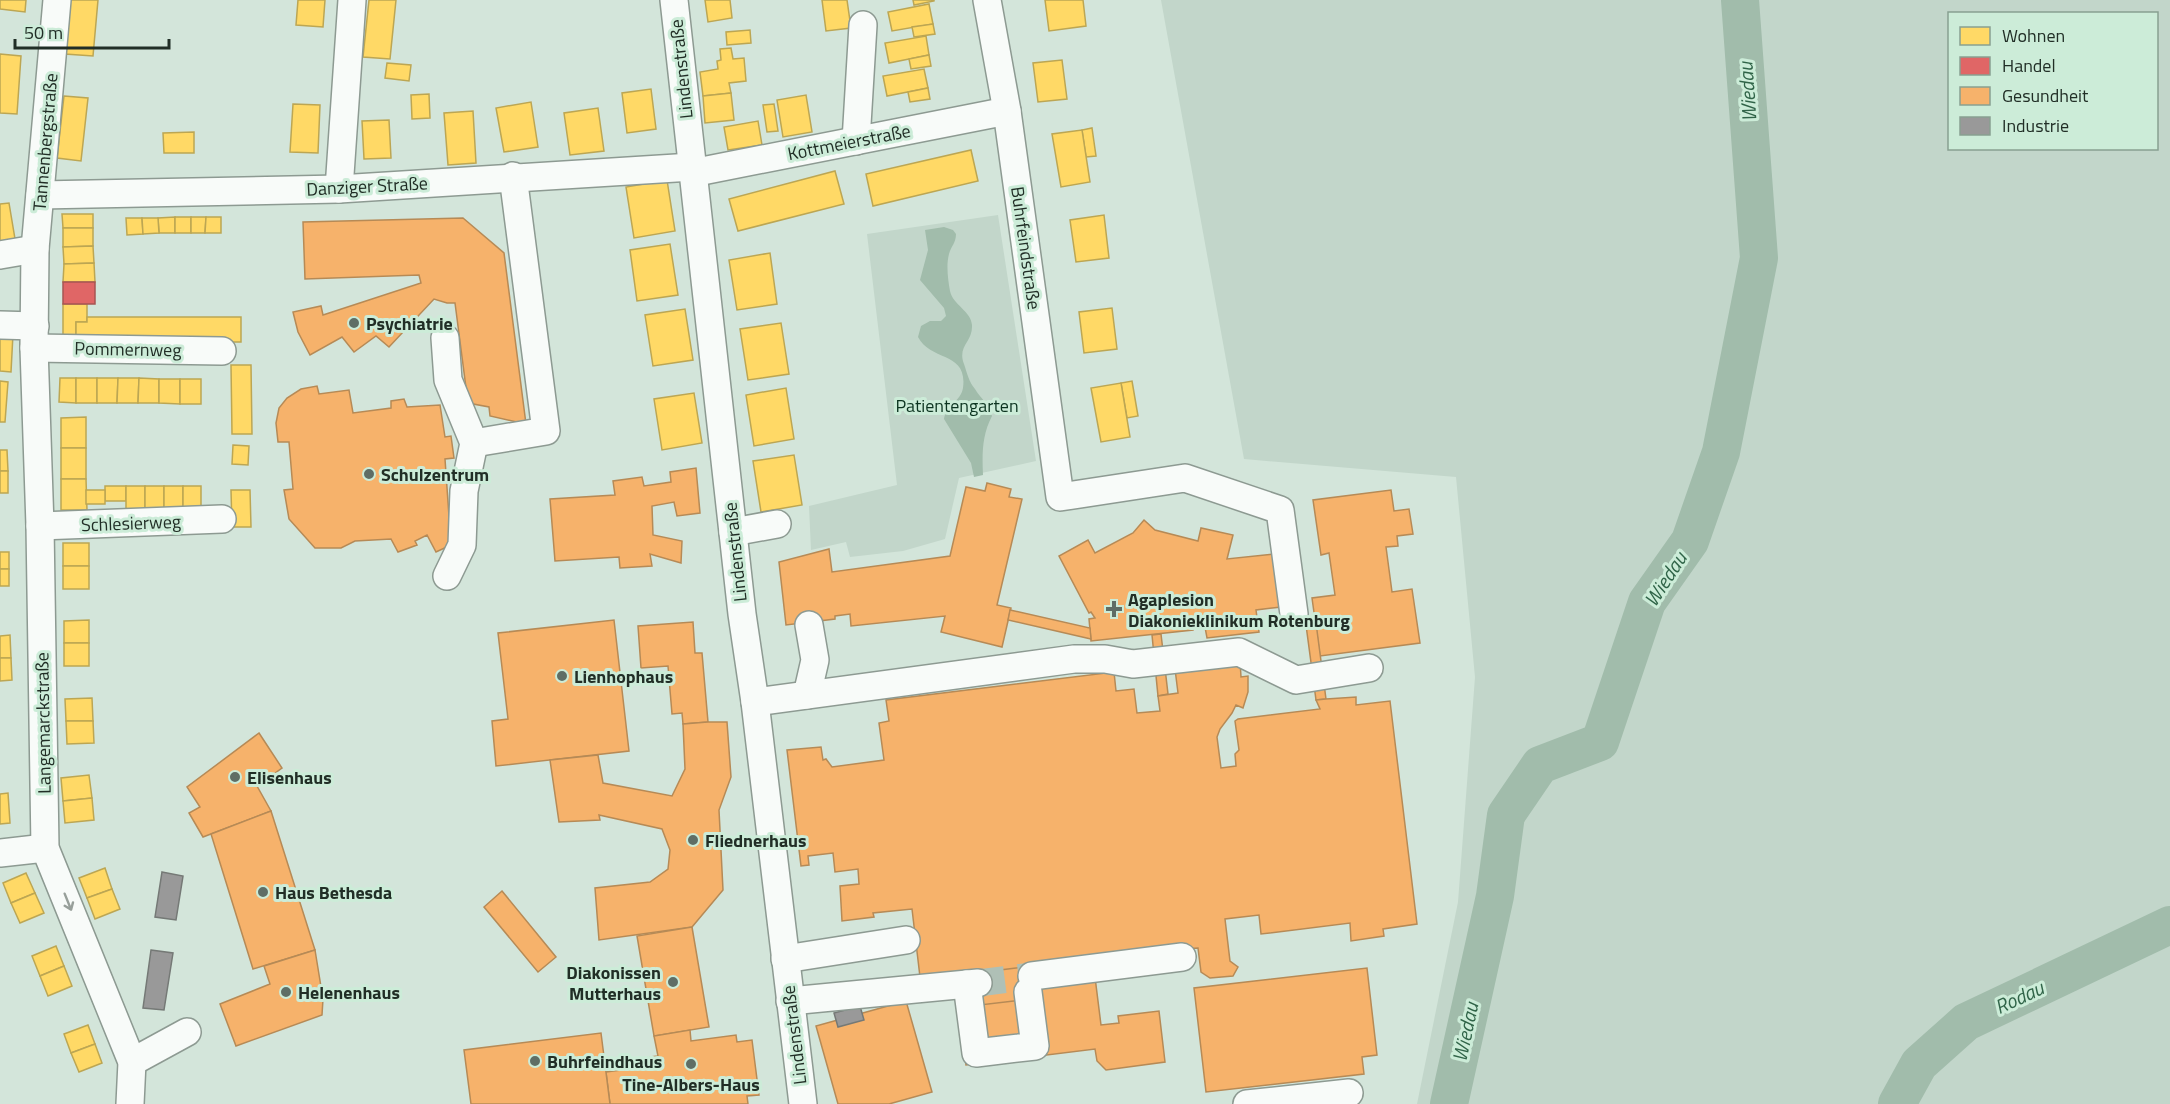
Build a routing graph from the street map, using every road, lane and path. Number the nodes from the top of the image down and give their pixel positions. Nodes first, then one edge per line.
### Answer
1 (57, 0) edge
2 (352, 0) edge
3 (674, 0) edge
4 (987, 0) edge
5 (863, 25) dead end
6 (1007, 111) junction
7 (856, 141) junction
8 (692, 170) junction
9 (513, 177) junction
10 (339, 189) junction
11 (40, 195) junction
12 (35, 249) junction
13 (0, 255) edge
14 (0, 324) edge
15 (34, 337) junction
16 (445, 338) dead end
17 (222, 351) dead end
18 (474, 443) junction
19 (222, 519) dead end
20 (777, 524) dead end
21 (40, 526) junction
22 (733, 532) junction
23 (447, 576) dead end
24 (1294, 614) dead end
25 (809, 625) dead end
26 (1369, 668) dead end
27 (807, 695) junction
28 (755, 702) junction
29 (45, 848) junction
30 (0, 853) edge
31 (906, 940) dead end
32 (1182, 957) dead end
33 (785, 959) junction
34 (790, 1001) junction
35 (187, 1032) dead end
36 (132, 1062) junction
37 (1349, 1093) dead end
38 (130, 1104) edge
39 (803, 1104) edge
40 (1246, 1104) edge

1 - 11 street, Tannenbergstraße
2 - 10 street
3 - 8 street, Lindenstraße
4 - 6 street, Buhrfeindstraße
5 - 7 street
6 - 7 street, Kottmeierstraße
6 - 24 street, Buhrfeindstraße
7 - 8 street, Kottmeierstraße
8 - 9 street, Danziger Straße
8 - 22 street, Lindenstraße
9 - 10 street, Danziger Straße
9 - 18 street
10 - 11 street, Danziger Straße
11 - 12 street, Tannenbergstraße
12 - 13 street
12 - 15 street, Tannenbergstraße
14 - 15 street, Pommernweg
15 - 17 street, Pommernweg
15 - 21 street, Langemarckstraße
16 - 18 street
18 - 23 street
19 - 21 street, Schlesierweg
20 - 22 street
21 - 29 street, Langemarckstraße
22 - 28 street, Lindenstraße
25 - 27 street
26 - 27 street
27 - 28 street
28 - 33 street, Lindenstraße
29 - 30 street
29 -> 36 street, Langemarckstraße
31 - 33 street
32 - 34 street
33 - 34 street, Lindenstraße
34 - 39 street, Lindenstraße
35 - 36 street
36 - 38 street, Langemarckstraße
37 - 40 street

